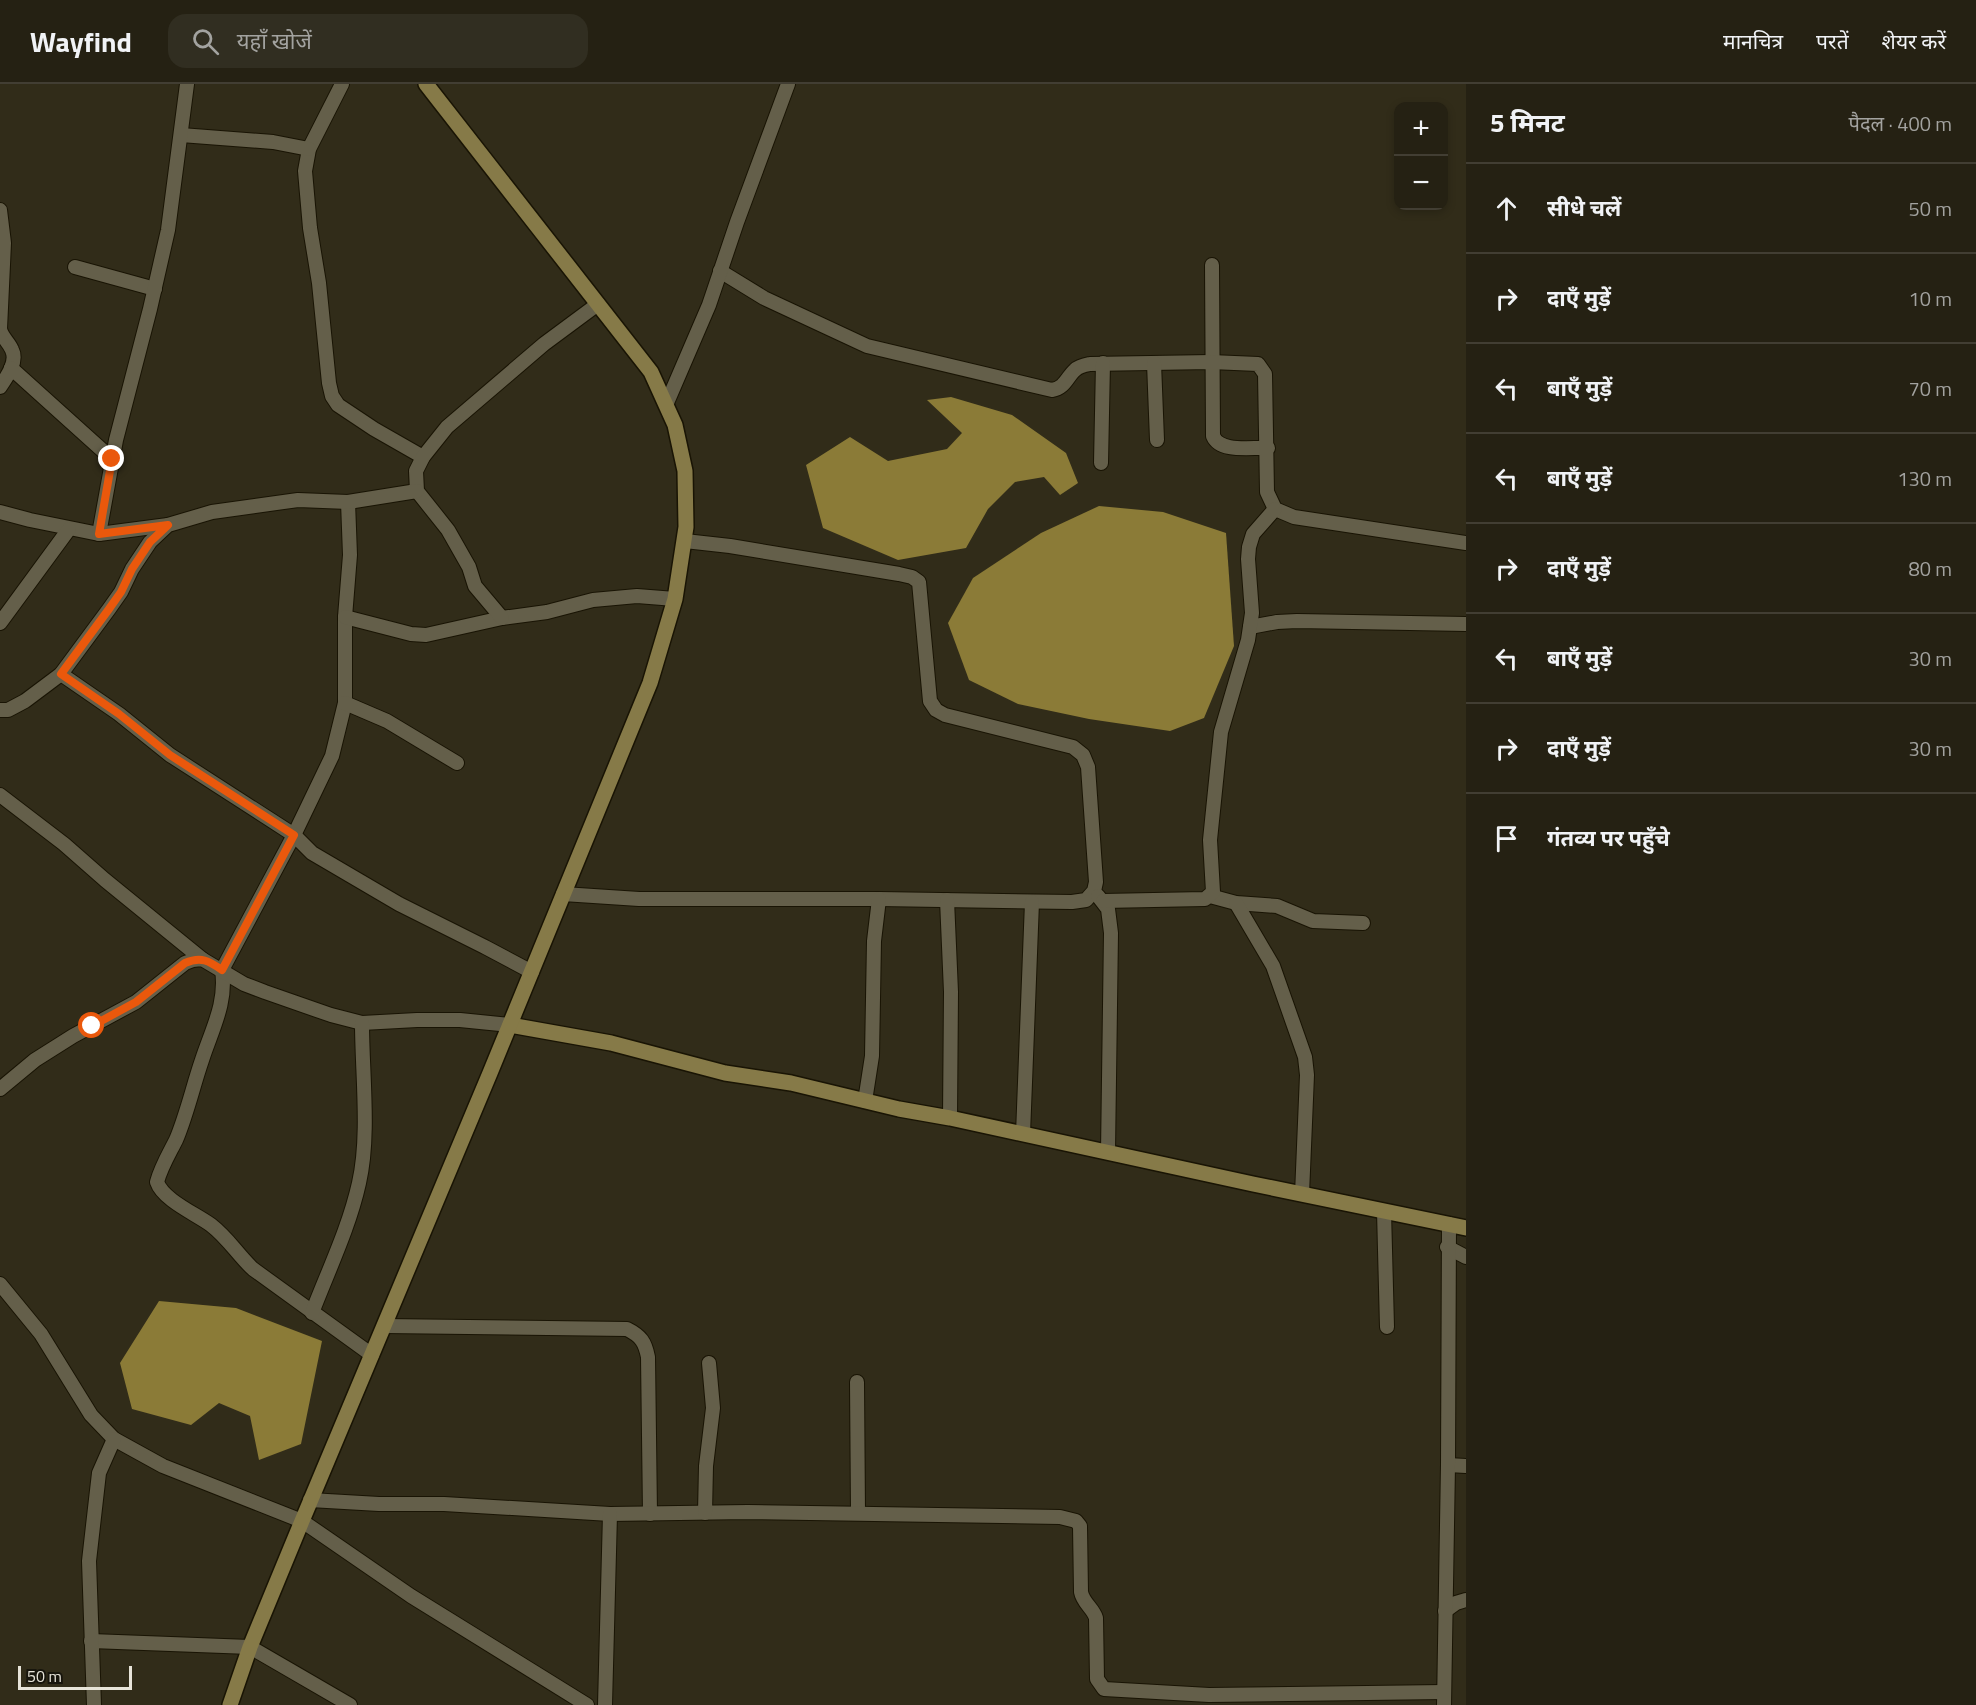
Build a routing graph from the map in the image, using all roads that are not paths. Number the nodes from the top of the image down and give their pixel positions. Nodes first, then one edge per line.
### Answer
1 (188, 84) edge
2 (342, 84) edge
3 (426, 84) edge
4 (788, 84) edge
5 (181, 135) junction
6 (309, 149) junction
7 (0, 210) edge
8 (1212, 266) dead end
9 (75, 267) dead end
10 (720, 271) junction
11 (155, 289) junction
12 (598, 304) junction
13 (1211, 362) junction
14 (1103, 363) junction
15 (1154, 363) junction
16 (11, 368) junction
17 (0, 387) edge
18 (666, 405) junction
19 (1157, 440) dead end
20 (1268, 448) junction
21 (423, 458) junction
22 (112, 459) junction
23 (1101, 464) dead end
24 (417, 491) junction
25 (348, 502) junction
26 (1275, 509) junction
27 (0, 512) edge
28 (168, 525) junction
29 (69, 529) junction
30 (99, 534) junction
31 (685, 541) junction
32 (1466, 543) edge
33 (675, 599) junction
34 (345, 617) junction
35 (502, 618) junction
36 (0, 623) edge
37 (1466, 624) edge
38 (1250, 627) junction
39 (61, 674) junction
40 (345, 703) junction
41 (0, 710) edge
42 (457, 763) dead end
43 (0, 795) edge
44 (294, 835) junction
45 (563, 894) junction
46 (1098, 896) junction
47 (1210, 896) junction
48 (879, 899) junction
49 (947, 900) junction
50 (1032, 902) junction
51 (1236, 903) junction
52 (1363, 923) dead end
53 (202, 959) junction
54 (222, 970) junction
55 (532, 972) junction
56 (362, 1023) junction
57 (510, 1025) junction
58 (0, 1089) edge
59 (865, 1101) junction
60 (950, 1118) junction
61 (1023, 1134) junction
62 (1108, 1152) junction
63 (1302, 1194) junction
64 (1384, 1211) junction
65 (1449, 1224) junction
66 (1466, 1228) edge
67 (1448, 1247) junction
68 (1466, 1257) edge
69 (0, 1284) edge
70 (312, 1313) junction
71 (384, 1326) junction
72 (1387, 1328) dead end
73 (372, 1355) junction
74 (709, 1363) dead end
75 (857, 1382) dead end
76 (114, 1439) junction
77 (1448, 1465) junction
78 (1466, 1466) edge
79 (310, 1500) junction
80 (705, 1513) junction
81 (858, 1513) junction
82 (610, 1514) junction
83 (650, 1514) junction
84 (302, 1521) junction
85 (1466, 1600) edge
86 (1445, 1611) junction
87 (91, 1641) junction
88 (250, 1647) junction
89 (1444, 1699) edge
90 (94, 1705) edge
91 (230, 1705) edge
92 (350, 1705) edge
93 (587, 1705) edge
94 (605, 1705) edge

1 - 5 street
2 - 6 street
3 - 12 main road
4 - 10 street
5 - 6 street
5 - 11 street
6 - 21 street
7 - 16 street
8 - 13 street
9 - 11 street
10 - 14 street
10 - 18 street
11 - 22 street
12 - 18 main road
12 - 21 street
13 - 15 street
13 - 20 street
13 - 20 street
14 - 15 street
14 - 23 street
15 - 19 street
16 - 17 street
16 - 22 street
18 - 31 main road
20 - 26 street
21 - 24 street
22 - 30 street
24 - 25 street
24 - 35 street
25 - 28 street
25 - 34 street
26 - 32 street
26 - 38 street
27 - 29 street
28 - 30 street
28 - 39 street
29 - 30 street
29 - 36 street
31 - 33 main road
31 - 46 street
33 - 35 street
33 - 45 main road
34 - 35 street
34 - 40 street
37 - 38 street
38 - 47 street
39 - 41 street
39 - 44 street
40 - 42 street
40 - 44 street
43 - 53 street
44 - 54 street
44 - 55 street
45 - 48 street
45 - 55 main road
46 - 47 street
46 - 50 street
46 - 62 street
47 - 51 street
48 - 49 street
48 - 59 street
49 - 50 street
49 - 60 street
50 - 61 street
51 - 52 street
51 - 63 street
53 - 54 street
53 - 58 street
54 - 56 street
54 - 70 street
55 - 57 main road
56 - 57 street
56 - 70 street
57 - 59 main road
57 - 71 main road
59 - 60 main road
60 - 61 main road
61 - 62 main road
62 - 63 main road
63 - 64 main road
64 - 65 main road
64 - 72 street
65 - 66 main road
65 - 67 street
67 - 68 street
67 - 77 street
69 - 76 street
70 - 73 street
71 - 73 main road
71 - 83 street
73 - 79 main road
74 - 80 street
75 - 81 street
76 - 84 street
76 - 87 street
77 - 78 street
77 - 86 street
79 - 82 street
79 - 84 main road
80 - 81 street
80 - 83 street
81 - 89 street
82 - 83 street
82 - 94 street
84 - 88 main road
84 - 93 street
85 - 86 street
86 - 89 street
87 - 88 street
87 - 90 street
88 - 91 main road
88 - 92 street

